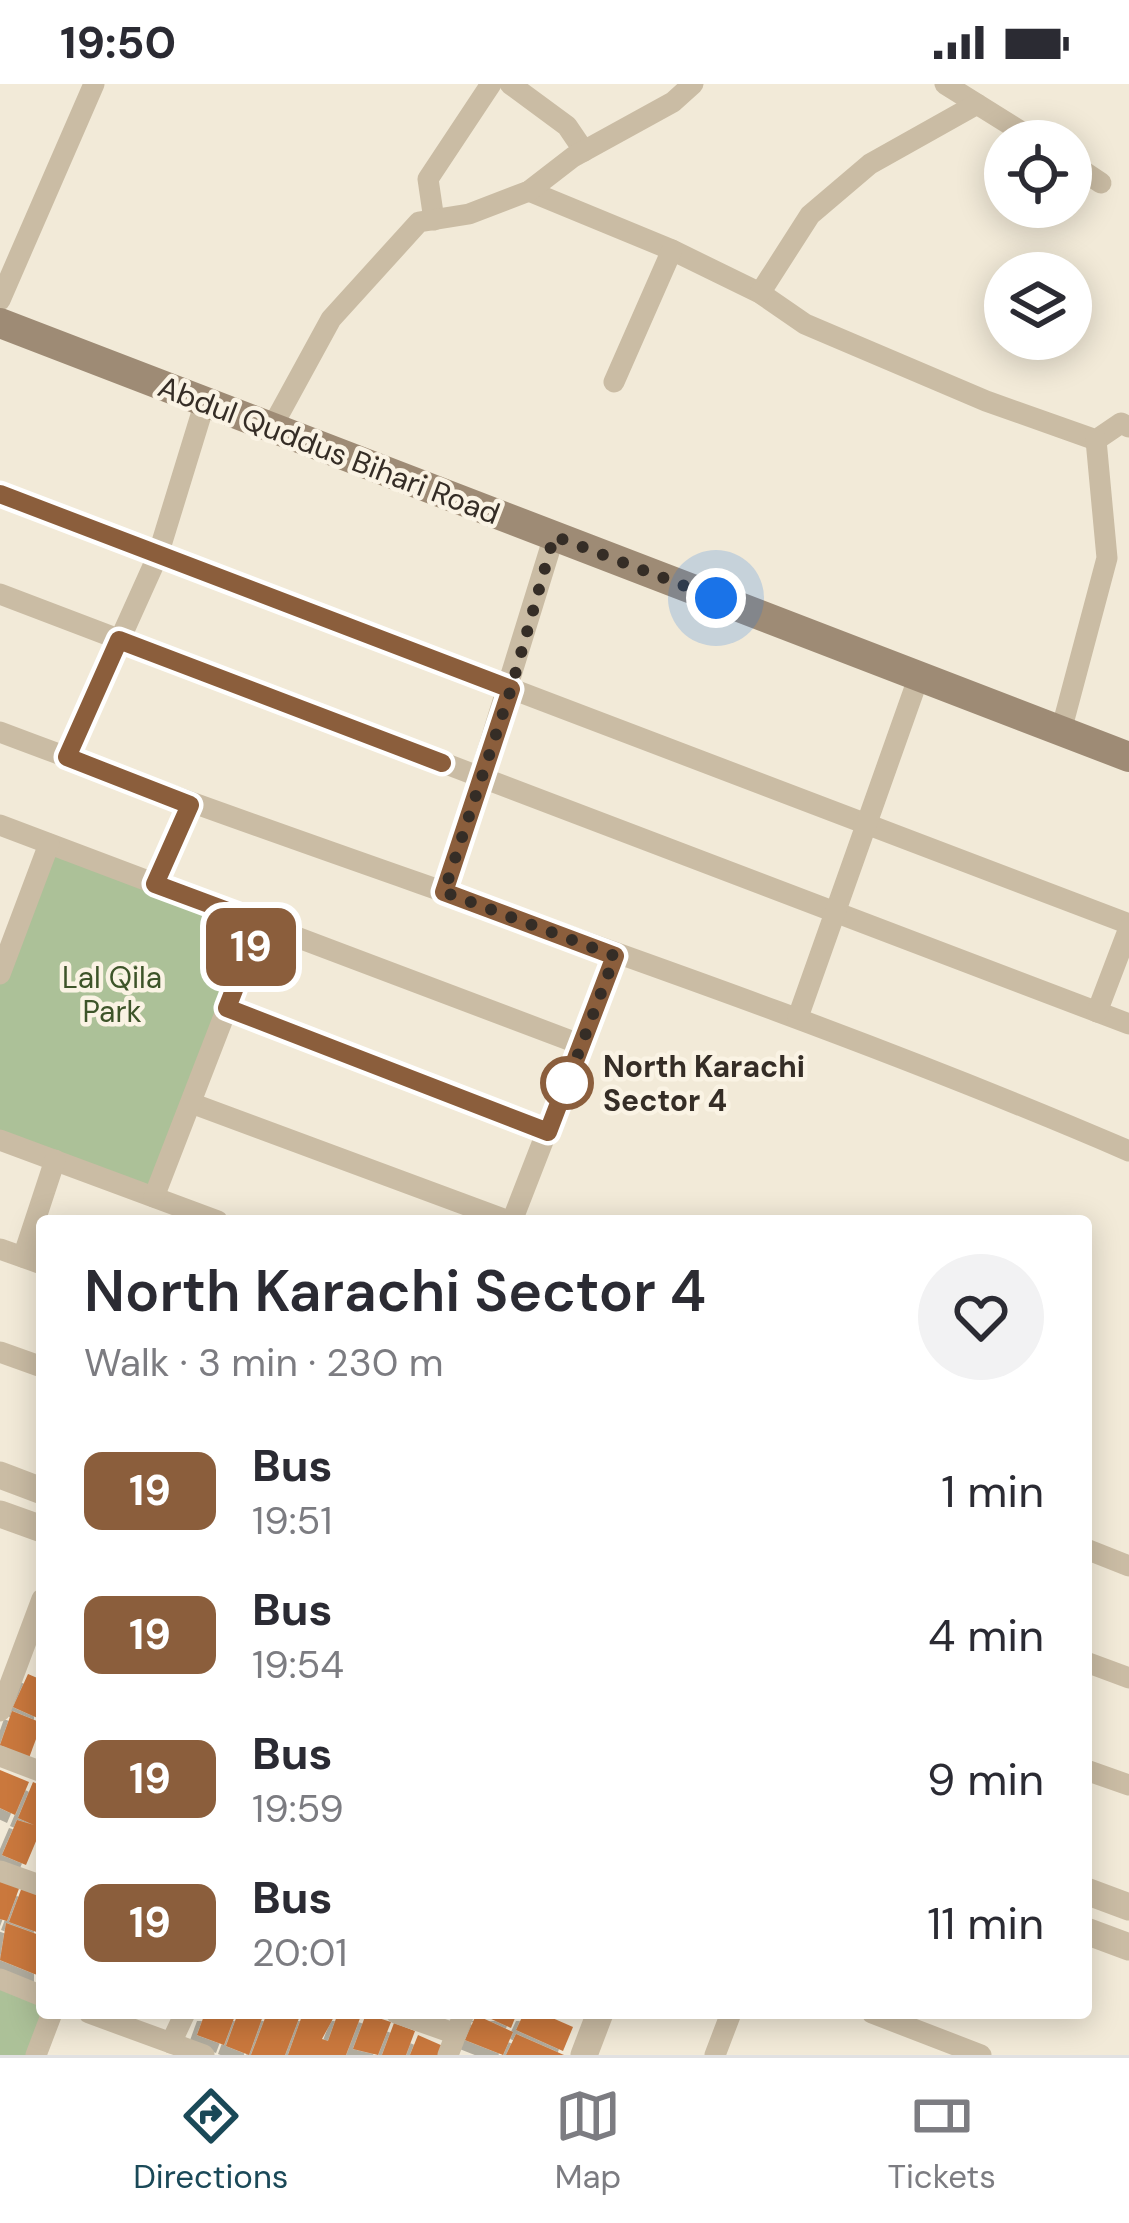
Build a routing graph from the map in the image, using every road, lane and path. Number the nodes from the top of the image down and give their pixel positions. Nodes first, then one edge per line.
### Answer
1 (94, 84) edge
2 (491, 84) edge
3 (510, 84) edge
4 (692, 84) edge
5 (945, 84) edge
6 (977, 104) junction
7 (1003, 120) edge
8 (584, 151) junction
9 (1092, 177) edge
10 (1101, 183) dead end
11 (529, 191) junction
12 (434, 220) junction
13 (672, 250) junction
14 (760, 292) junction
15 (0, 300) edge
16 (0, 323) edge
17 (614, 382) dead end
18 (206, 402) junction
19 (272, 427) junction
20 (1129, 428) edge
21 (1096, 440) junction
22 (0, 494) edge
23 (554, 536) junction
24 (158, 554) junction
25 (0, 594) edge
26 (119, 640) junction
27 (919, 676) junction
28 (511, 689) junction
29 (1061, 731) junction
30 (0, 732) edge
31 (67, 757) junction
32 (1129, 757) edge
33 (483, 778) junction
34 (190, 805) junction
35 (866, 824) junction
36 (0, 825) edge
37 (49, 844) junction
38 (155, 884) junction
39 (444, 892) junction
40 (833, 912) junction
41 (260, 923) junction
42 (9, 924) edge
43 (1129, 926) edge
44 (615, 956) junction
45 (0, 974) edge
46 (227, 1008) junction
47 (1097, 1012) junction
48 (798, 1017) junction
49 (1129, 1024) edge
50 (582, 1045) junction
51 (191, 1102) junction
52 (548, 1132) junction
53 (0, 1140) edge
54 (1129, 1151) edge
55 (55, 1160) junction
56 (154, 1197) junction
57 (43, 1215) edge
58 (202, 1215) edge
59 (495, 1215) edge
60 (513, 1215) edge
61 (0, 1249) edge
62 (33, 1261) edge
63 (0, 1352) edge
64 (36, 1365) edge
65 (0, 1475) edge
66 (36, 1489) edge
67 (0, 1514) edge
68 (36, 1527) edge
69 (1092, 1552) edge
70 (1129, 1566) edge
71 (31, 1662) edge
72 (1092, 1664) edge
73 (1129, 1678) edge
74 (0, 1711) edge
75 (0, 1756) edge
76 (36, 1770) edge
77 (1092, 1771) edge
78 (1129, 1785) edge
79 (0, 1871) edge
80 (36, 1884) edge
81 (1092, 1893) edge
82 (1129, 1907) edge
83 (1092, 1933) edge
84 (1129, 1947) edge
85 (0, 1979) edge
86 (36, 1994) edge
87 (50, 2019) edge
88 (105, 2019) edge
89 (182, 2019) edge
90 (413, 2019) edge
91 (598, 2019) edge
92 (729, 2019) edge
93 (888, 2019) edge
94 (456, 2034) edge
95 (171, 2043) junction
96 (36, 2055) edge
97 (204, 2055) edge
98 (584, 2055) edge
99 (716, 2055) edge
100 (981, 2055) edge

1 - 15 street
2 - 12 street
3 - 8 street
4 - 8 street
5 - 6 street
6 - 7 street
6 - 14 street
8 - 11 street
9 - 10 street
11 - 12 street
11 - 13 street
12 - 19 street
13 - 14 street
13 - 17 street
14 - 21 street
16 - 18 main road, Abdul Quddus Bihari Road
18 - 19 main road, Abdul Quddus Bihari Road
18 - 24 street
19 - 23 main road, Abdul Quddus Bihari Road
20 - 21 street
21 - 29 street
22 - 24 street
23 - 27 main road, Abdul Quddus Bihari Road
23 - 28 street
24 - 26 street
24 - 28 street
25 - 26 street
26 - 31 street
26 - 33 street
27 - 29 main road, Abdul Quddus Bihari Road
27 - 35 street
28 - 33 street
28 - 35 street
29 - 32 main road, Abdul Quddus Bihari Road
30 - 31 street
31 - 34 street
33 - 39 street
33 - 40 street
34 - 38 street
34 - 39 street
35 - 40 street
35 - 43 street
36 - 37 street
37 - 38 street
37 - 42 street
38 - 41 street
39 - 44 street
40 - 47 street
40 - 48 street
41 - 46 street
41 - 50 street
42 - 45 street
43 - 47 street
44 - 48 street
44 - 50 street
46 - 51 street
46 - 52 street
47 - 49 street
48 - 54 street
50 - 52 street
51 - 56 street
51 - 59 street
52 - 60 street
53 - 55 street
55 - 56 street
55 - 57 street
56 - 58 street
61 - 62 street
63 - 64 street
65 - 66 street
67 - 68 street
69 - 70 street
71 - 74 street
72 - 73 street
75 - 76 street
77 - 78 street
79 - 80 street
81 - 82 street
83 - 84 street
85 - 86 street
87 - 96 street
88 - 95 street
89 - 95 street
90 - 94 street
91 - 98 street
92 - 99 street
93 - 100 street
95 - 97 street

